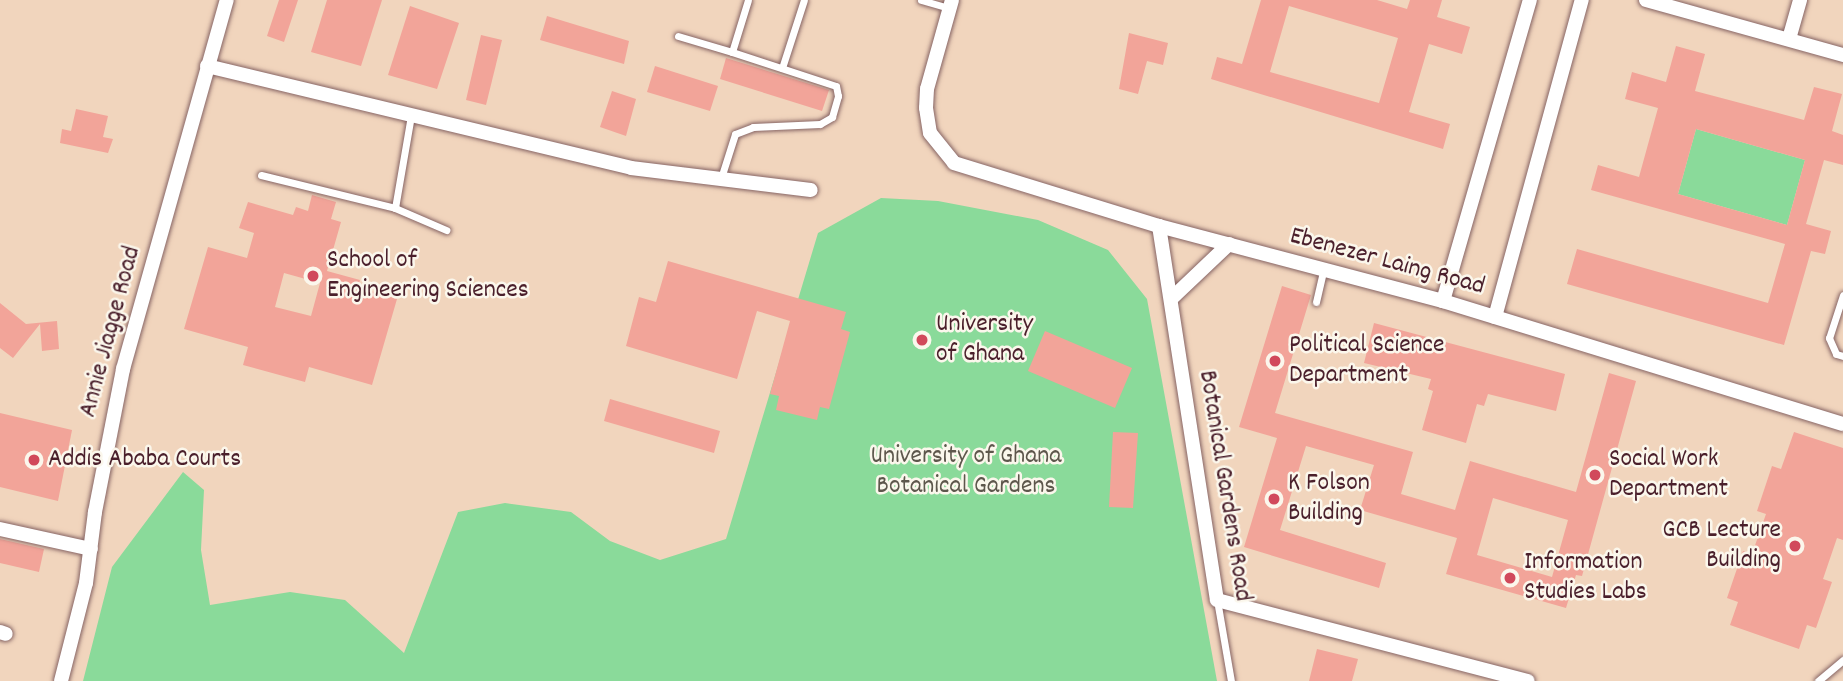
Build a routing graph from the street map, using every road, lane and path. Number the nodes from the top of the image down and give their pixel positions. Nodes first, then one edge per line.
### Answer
1 (227, 0) edge
2 (748, 0) edge
3 (804, 0) edge
4 (921, 0) edge
5 (1530, 0) edge
6 (1582, 0) edge
7 (1646, 0) edge
8 (1800, 0) edge
9 (951, 4) edge
10 (678, 36) dead end
11 (1789, 39) junction
12 (732, 52) junction
13 (1843, 55) edge
14 (207, 66) junction
15 (782, 68) junction
16 (411, 115) junction
17 (261, 175) dead end
18 (721, 178) junction
19 (811, 190) dead end
20 (395, 208) junction
21 (1159, 226) junction
22 (446, 230) dead end
23 (1229, 244) junction
24 (1323, 271) junction
25 (1843, 295) edge
26 (1171, 299) junction
27 (1443, 301) junction
28 (1316, 302) dead end
29 (1494, 317) junction
30 (1843, 356) edge
31 (1843, 424) edge
32 (0, 529) edge
33 (91, 549) junction
34 (1217, 600) junction
35 (1843, 660) edge
36 (61, 681) edge
37 (1231, 681) edge
38 (1528, 681) edge
39 (1818, 681) edge

1 - 14 street, Annie Jiagge Road
2 - 12 lane
3 - 15 lane
4 - 9 lane
5 - 27 street
6 - 29 street
7 - 11 street
8 - 11 street
9 - 21 street, Ebenezer Laing Road
10 - 12 lane
11 - 13 street
12 - 15 lane
14 - 16 street
14 - 33 street, Annie Jiagge Road
15 - 18 lane
16 - 18 street
16 - 20 lane
17 - 20 lane
18 - 19 street
20 - 22 lane
21 - 23 street, Ebenezer Laing Road
21 - 26 street, Botanical Gardens Road
23 - 24 street, Ebenezer Laing Road
23 - 26 street
24 - 27 street, Ebenezer Laing Road
24 - 28 lane
25 - 30 lane
26 - 34 street, Botanical Gardens Road
27 - 29 street, Ebenezer Laing Road
29 - 31 street, Ebenezer Laing Road
32 - 33 street
33 - 36 street, Annie Jiagge Road
34 - 37 lane, Botanical Gardens Road
34 - 38 street
35 - 39 lane

